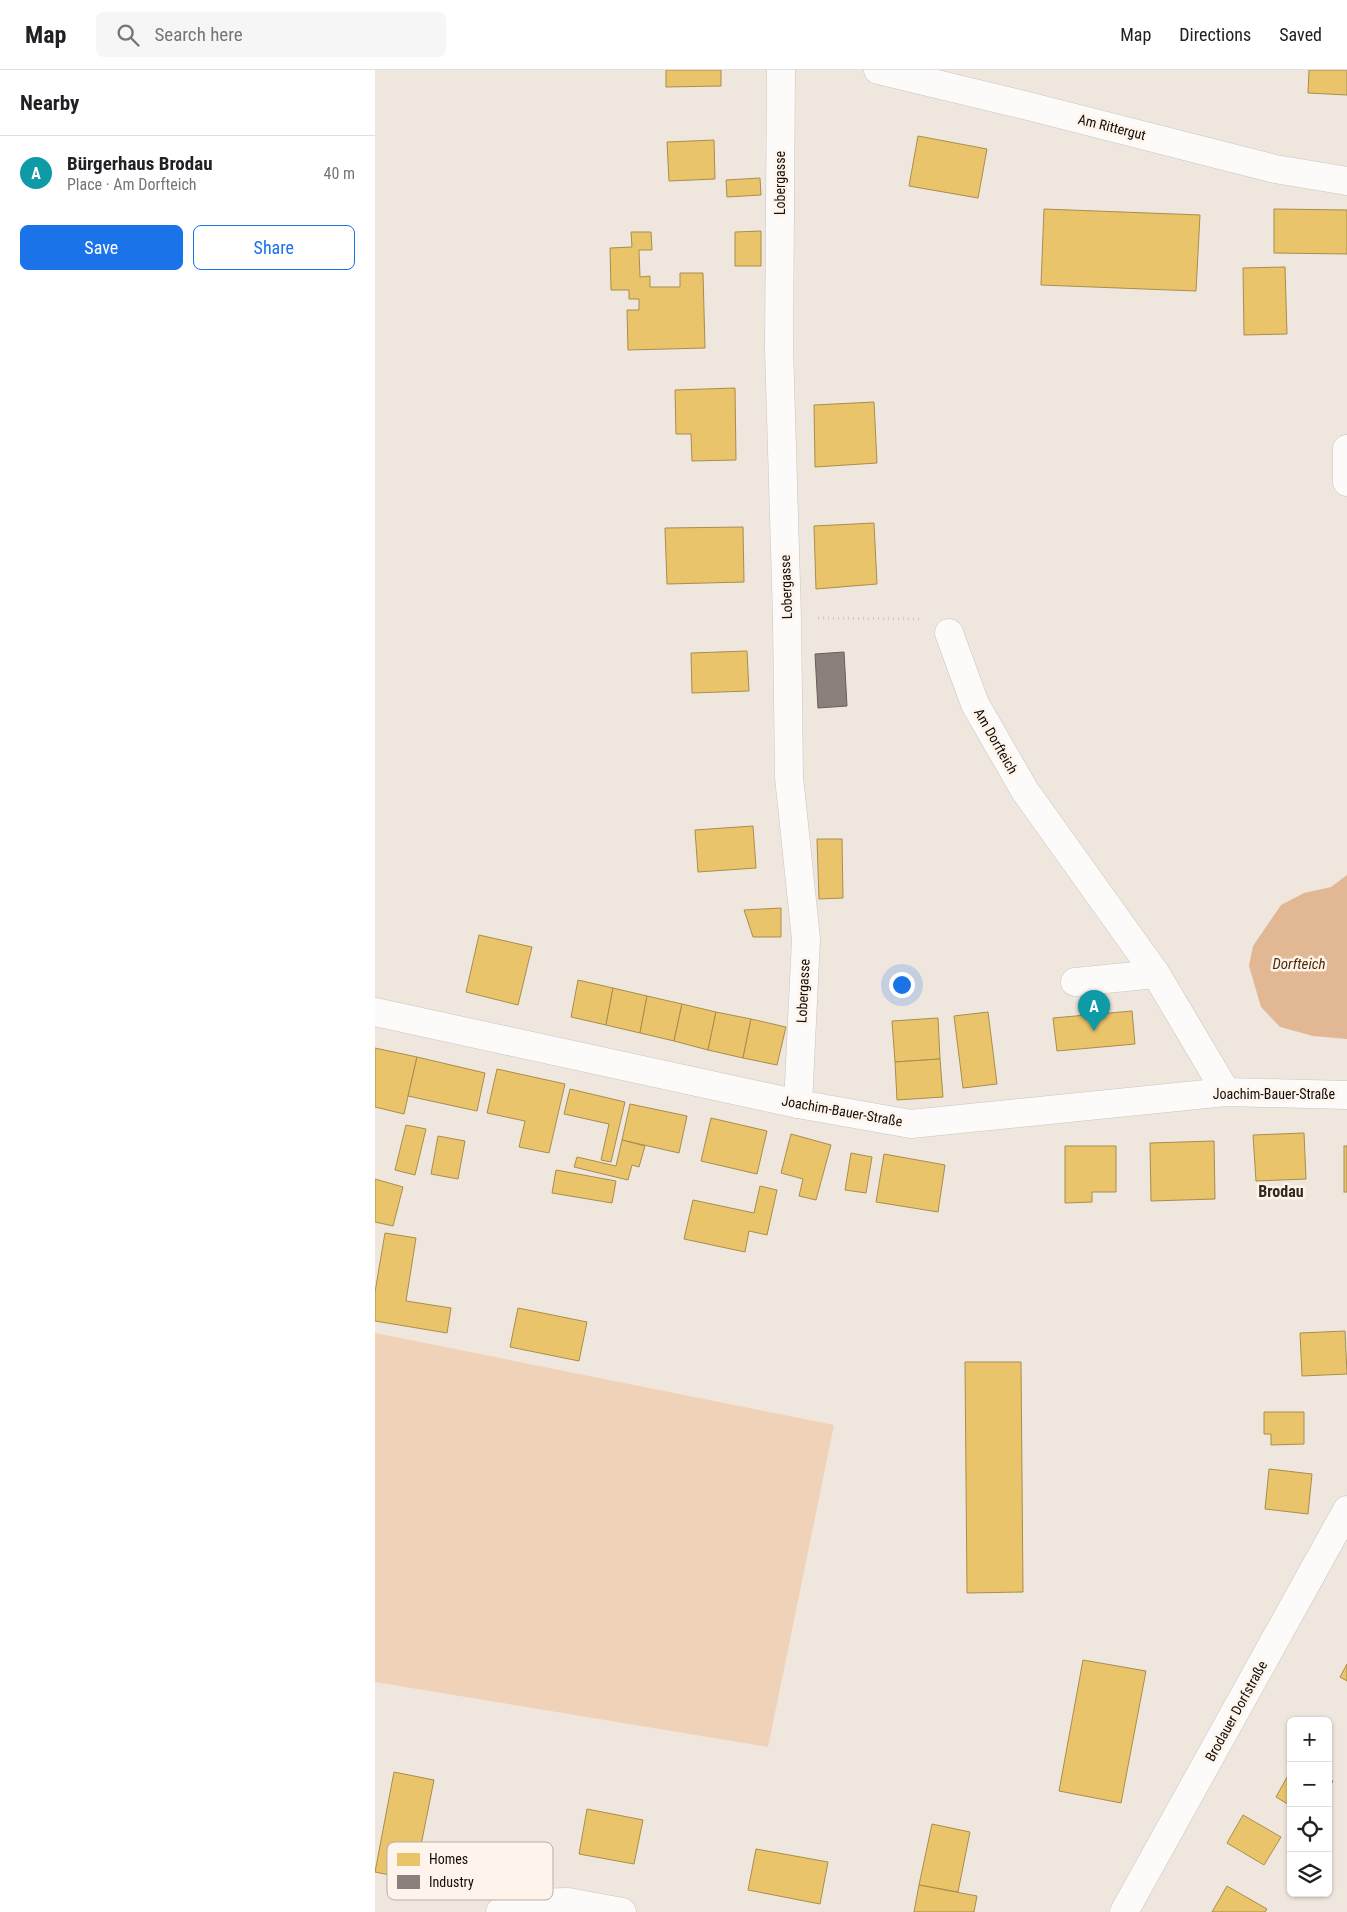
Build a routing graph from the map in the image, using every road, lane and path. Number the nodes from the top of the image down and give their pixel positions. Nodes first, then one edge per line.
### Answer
1 (781, 70) edge
2 (878, 70) edge
3 (1347, 181) edge
4 (1347, 449) edge
5 (1347, 482) edge
6 (787, 618) junction
7 (949, 633) joint
8 (1156, 974) junction
9 (1075, 982) dead end
10 (375, 1012) edge
11 (1226, 1092) junction
12 (1347, 1095) edge
13 (798, 1104) junction
14 (1347, 1510) edge
15 (500, 1912) edge
16 (622, 1912) edge
17 (1124, 1912) edge

1 - 6 street, Lobergasse
2 - 3 street, Am Rittergut
4 - 5 street
6 - 7 path
6 - 13 street, Lobergasse
7 - 8 street, Am Dorfteich
8 - 9 street
8 - 11 street, Am Dorfteich
10 - 13 street, Joachim-Bauer-Straße
11 - 12 street, Joachim-Bauer-Straße
11 - 13 street, Joachim-Bauer-Straße
14 - 17 street, Brodauer Dorfstraße
15 - 16 street

